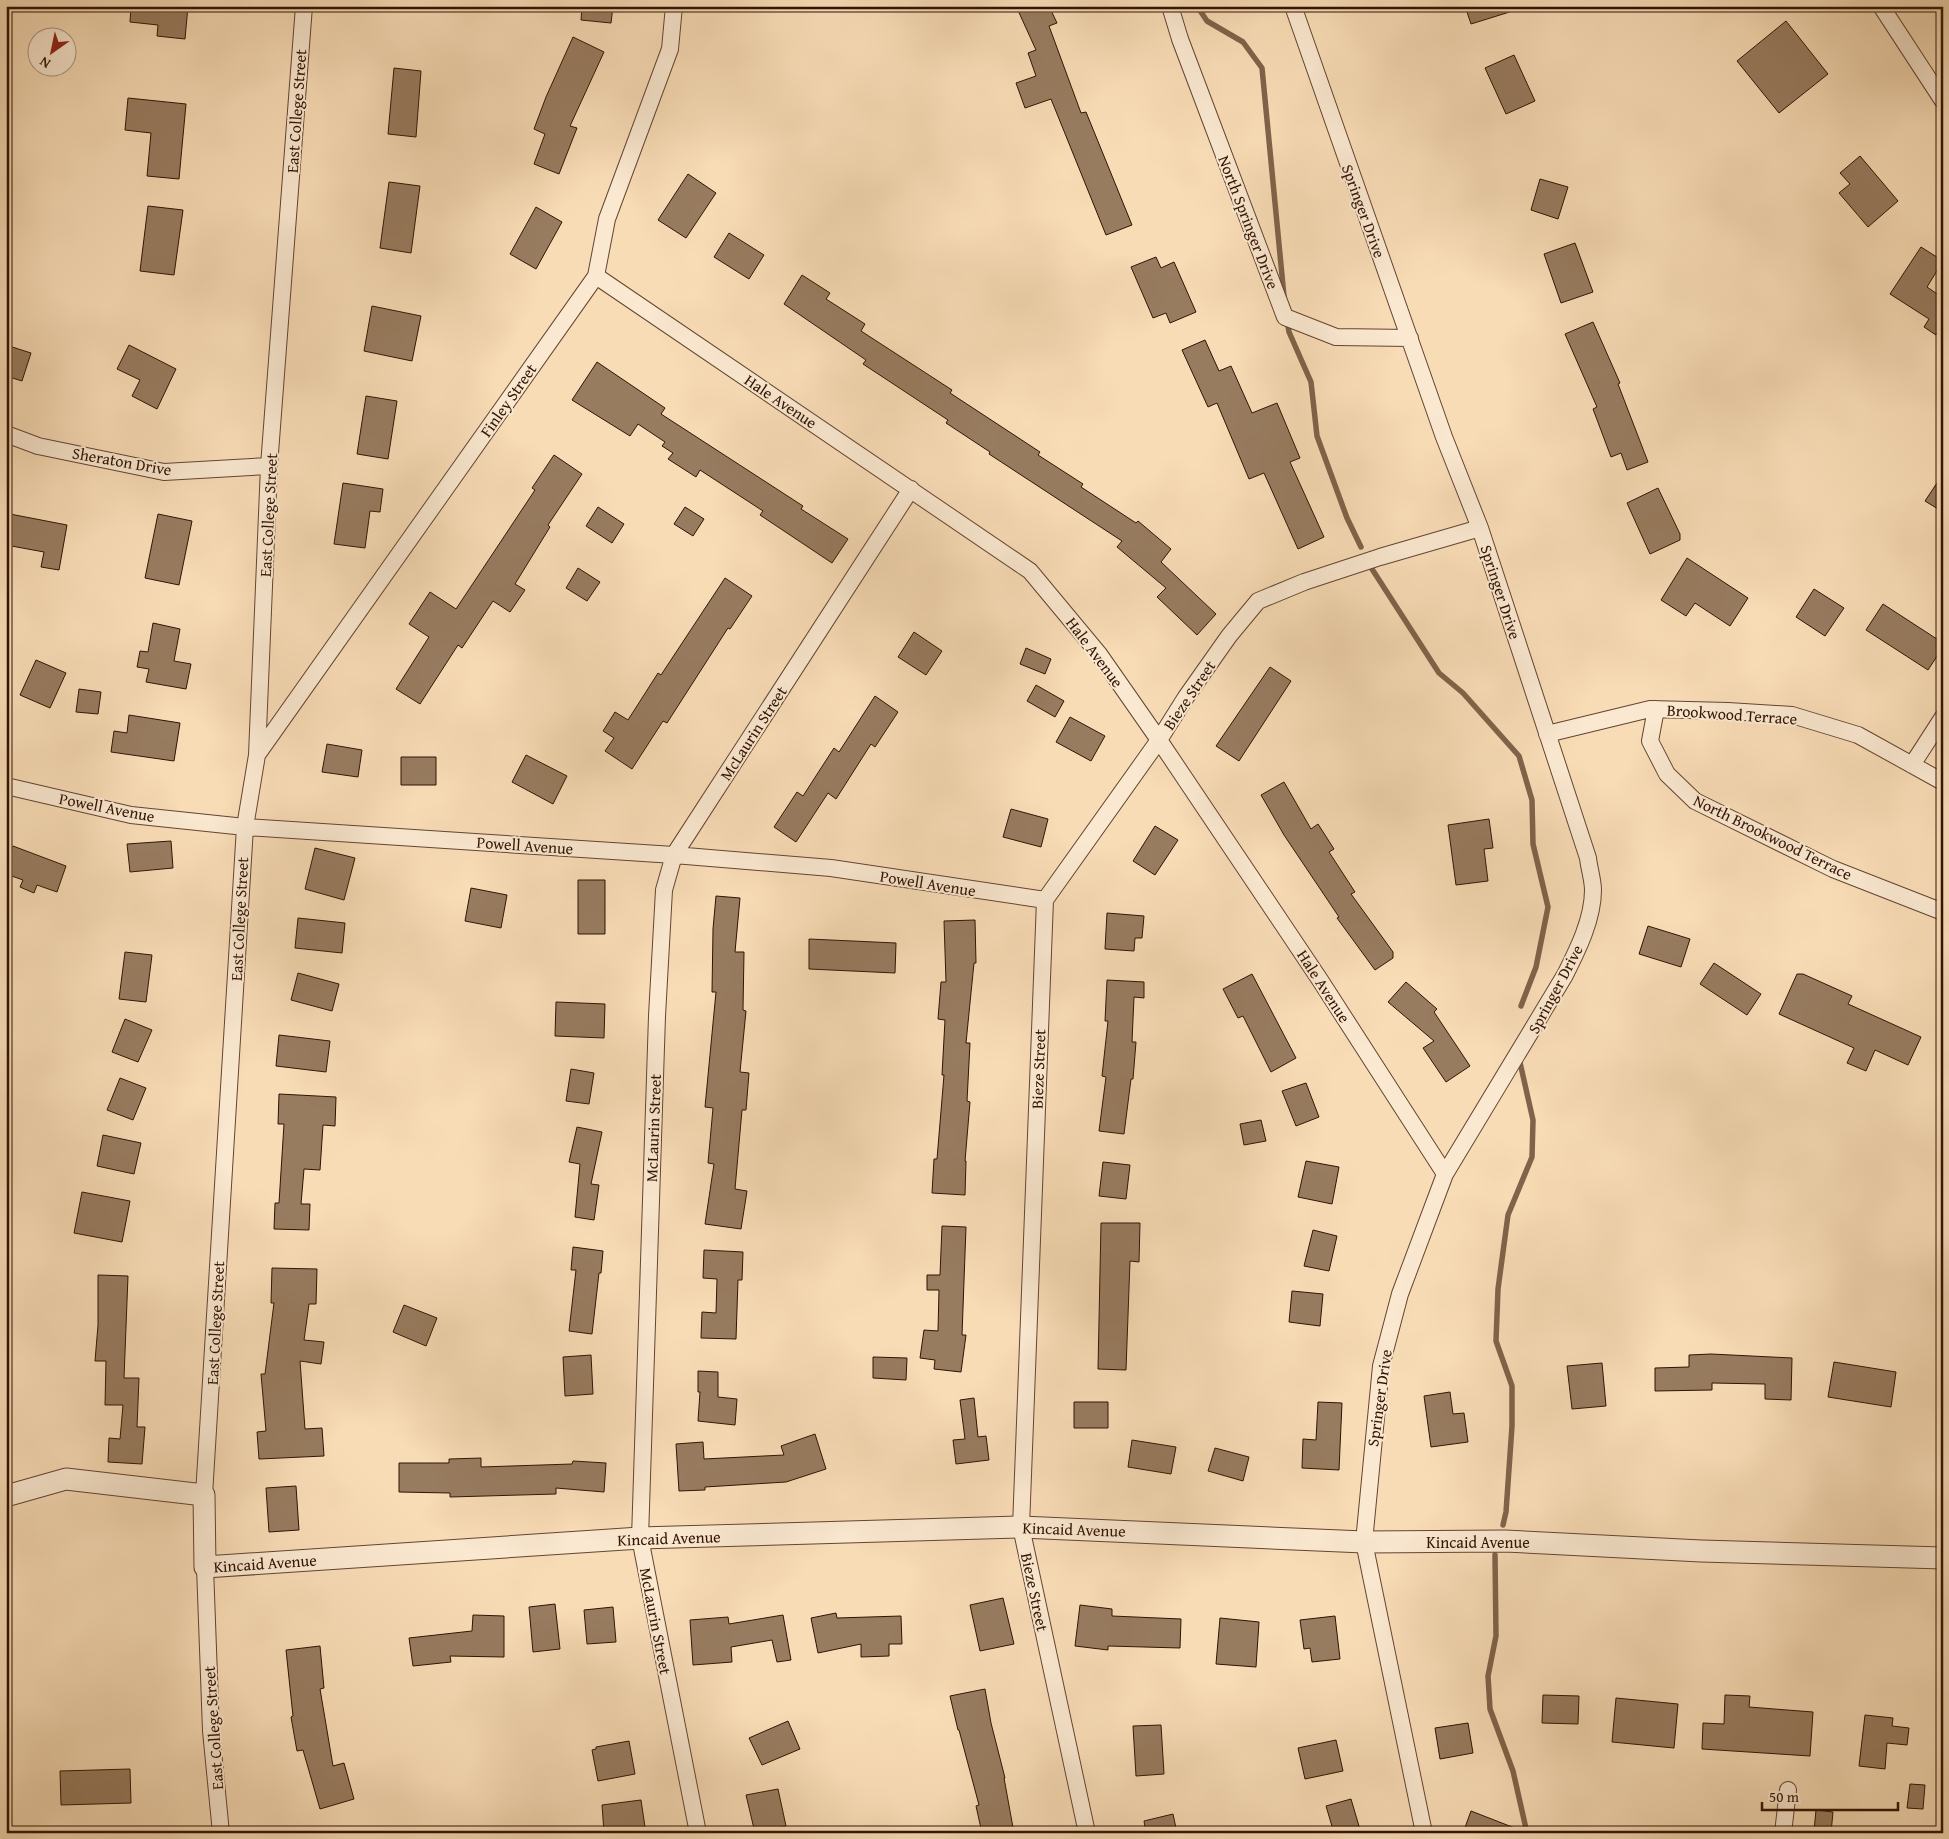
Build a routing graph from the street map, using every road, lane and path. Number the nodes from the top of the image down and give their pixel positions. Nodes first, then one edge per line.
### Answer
1 (304, 6) edge
2 (674, 6) edge
3 (1170, 6) edge
4 (1293, 6) edge
5 (1881, 6) edge
6 (1943, 101) edge
7 (596, 276) junction
8 (1410, 338) junction
9 (6, 434) edge
10 (269, 466) junction
11 (911, 489) junction
12 (1480, 528) junction
13 (1656, 709) junction
14 (1943, 718) edge
15 (1546, 734) junction
16 (1159, 740) junction
17 (256, 755) junction
18 (1912, 765) junction
19 (1943, 782) edge
20 (6, 786) edge
21 (245, 827) junction
22 (674, 856) junction
23 (1044, 900) junction
24 (1943, 912) edge
25 (1445, 1174) junction
26 (6, 1496) edge
27 (204, 1496) junction
28 (1021, 1527) junction
29 (640, 1538) junction
30 (1364, 1542) junction
31 (1943, 1558) edge
32 (205, 1567) junction
33 (1788, 1790) dead end
34 (221, 1833) edge
35 (698, 1833) edge
36 (1086, 1833) edge
37 (1424, 1833) edge
38 (1783, 1833) edge

1 - 10 street, East College Street
2 - 7 street, Finley Street
3 - 8 street, North Springer Drive
4 - 8 street, Springer Drive
5 - 6 street
7 - 11 street, Hale Avenue
7 - 17 street, Finley Street
8 - 12 street, Springer Drive
9 - 10 street, Sheraton Drive
10 - 17 street, East College Street
11 - 16 street, Hale Avenue
11 - 22 street, McLaurin Street
12 - 15 street, Springer Drive
12 - 16 street, Bieze Street
13 - 15 street
13 - 18 street, Brookwood Terrace
13 - 24 street, North Brookwood Terrace
14 - 18 street
15 - 25 street, Springer Drive
16 - 23 street, Bieze Street
16 - 25 street, Hale Avenue
17 - 21 street, East College Street
18 - 19 street, Brookwood Terrace
20 - 21 street, Powell Avenue
21 - 22 street, Powell Avenue
21 - 27 street, East College Street
22 - 23 street, Powell Avenue
22 - 29 street, McLaurin Street
23 - 28 street, Bieze Street
25 - 30 street, Springer Drive
26 - 27 street
27 - 32 street, East College Street
28 - 29 street, Kincaid Avenue
28 - 30 street, Kincaid Avenue
28 - 36 street, Bieze Street
29 - 32 street, Kincaid Avenue
29 - 35 street, McLaurin Street
30 - 31 street, Kincaid Avenue
30 - 37 street, Springer Drive
32 - 34 street, East College Street
33 - 38 street

